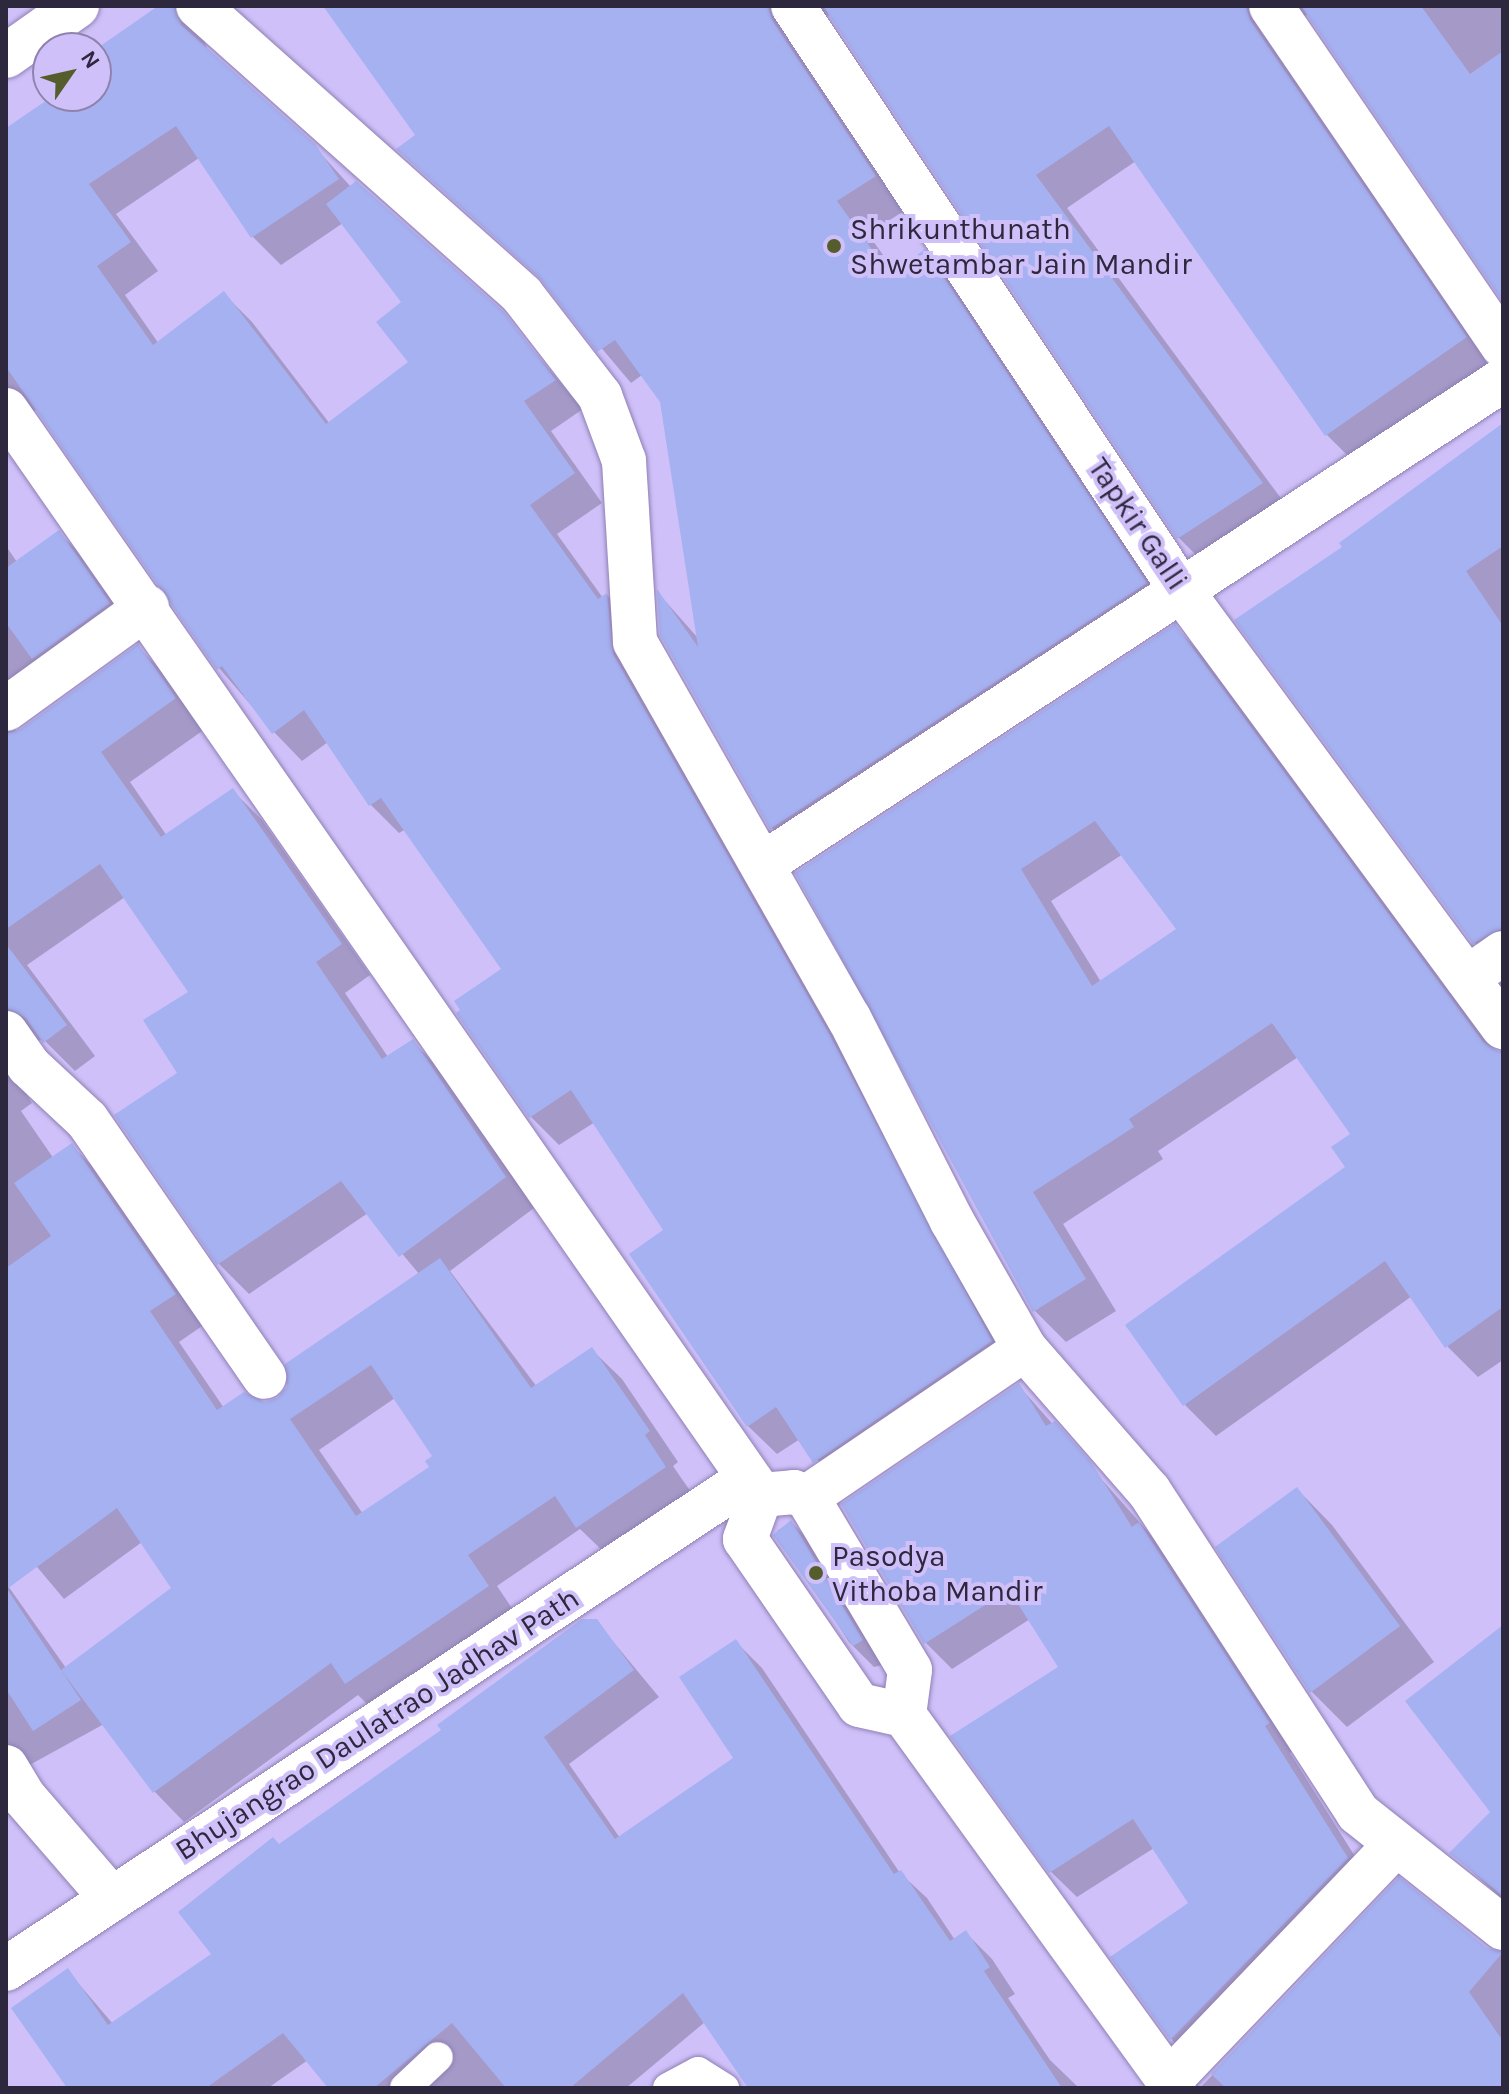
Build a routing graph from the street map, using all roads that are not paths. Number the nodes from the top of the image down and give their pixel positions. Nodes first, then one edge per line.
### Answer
1 (77, 6) edge
2 (198, 6) edge
3 (793, 6) edge
4 (1271, 6) edge
5 (6, 56) edge
6 (1503, 346) edge
7 (1503, 380) edge
8 (6, 410) edge
9 (1181, 590) junction
10 (147, 607) junction
11 (6, 709) edge
12 (763, 864) junction
13 (1503, 953) edge
14 (1467, 978) junction
15 (1503, 1027) edge
16 (6, 1033) edge
17 (1025, 1349) junction
18 (264, 1377) dead end
19 (754, 1487) junction
20 (807, 1497) junction
21 (904, 1715) junction
22 (6, 1767) edge
23 (1395, 1845) junction
24 (112, 1899) junction
25 (1503, 1928) edge
26 (6, 1969) edge
27 (438, 2057) dead end
28 (1171, 2084) edge
29 (405, 2088) edge
30 (668, 2088) edge
31 (724, 2088) edge

1 - 5 main road
2 - 12 main road
3 - 9 main road, Tapkir Galli
4 - 6 main road
7 - 9 main road
8 - 10 main road
9 - 12 main road
9 - 14 main road, Tapkir Galli
10 - 11 main road
10 - 19 main road
12 - 17 main road
13 - 14 main road
14 - 15 main road, Tapkir Galli
16 - 18 main road
17 - 20 main road
17 - 23 main road
19 - 20 main road
19 - 21 main road
19 - 24 main road, Bhujangrao Daulatrao Jadhav Path
20 - 21 main road
21 - 28 main road
22 - 24 main road
23 - 25 main road
23 - 28 main road
24 - 26 main road, Bhujangrao Daulatrao Jadhav Path
27 - 29 lane
30 - 31 lane

